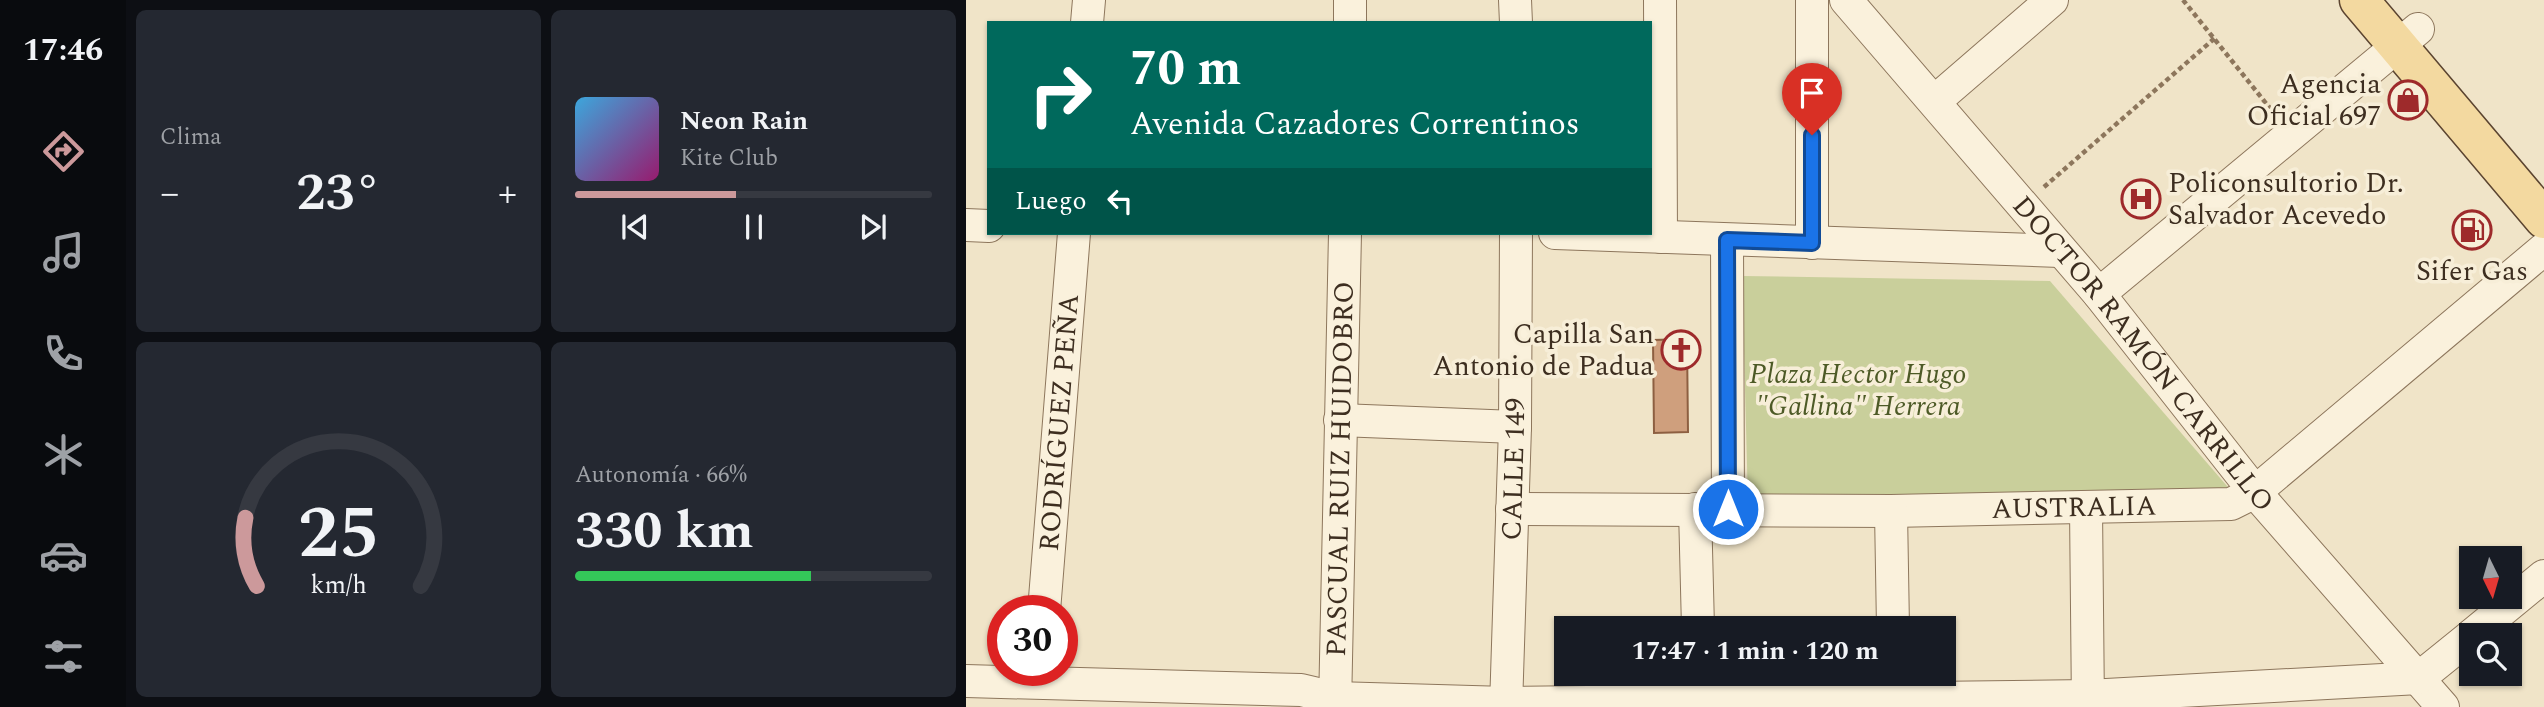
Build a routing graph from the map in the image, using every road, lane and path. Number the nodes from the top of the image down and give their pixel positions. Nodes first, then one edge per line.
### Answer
1 (1089, 0) edge
2 (1350, 0) edge
3 (1516, 0) edge
4 (1660, 0) edge
5 (1812, 0) edge
6 (1846, 0) edge
7 (2052, 0) edge
8 (2183, 0) edge
9 (2359, 0) edge
10 (2394, 0) edge
11 (1087, 21) edge
12 (1350, 21) edge
13 (1516, 21) edge
14 (2408, 37) junction
15 (2215, 38) junction
16 (1935, 101) junction
17 (2291, 135) junction
18 (2544, 178) edge
19 (2023, 206) junction
20 (2544, 219) edge
21 (966, 225) edge
22 (987, 226) edge
23 (1074, 235) edge
24 (1345, 235) edge
25 (1516, 235) edge
26 (1608, 235) edge
27 (1661, 237) junction
28 (1727, 240) junction
29 (1812, 243) junction
30 (2544, 249) edge
31 (2060, 251) junction
32 (2099, 294) junction
33 (1340, 420) junction
34 (1515, 427) junction
35 (2255, 492) junction
36 (2086, 508) junction
37 (1512, 509) junction
38 (1695, 509) junction
39 (1728, 509) junction
40 (1891, 511) junction
41 (2544, 576) edge
42 (1045, 595) edge
43 (1698, 616) edge
44 (1893, 616) edge
45 (2487, 623) edge
46 (2459, 646) edge
47 (1078, 678) edge
48 (2419, 678) junction
49 (987, 680) edge
50 (966, 681) edge
51 (1700, 694) edge
52 (1894, 694) edge
53 (2088, 702) edge
54 (1335, 703) edge
55 (1506, 705) edge
56 (2443, 707) edge

1 - 11 street
2 - 12 street
3 - 13 street
4 - 27 street
5 - 29 street
6 - 16 street, DOCTOR RAMÓN CARRILLO
7 - 16 street
8 - 15 path
9 - 14 main road
10 - 14 main road
14 - 17 street
14 - 18 main road
14 - 20 main road
15 - 17 path
15 - 19 path
16 - 19 street, DOCTOR RAMÓN CARRILLO
17 - 32 street
19 - 31 street, DOCTOR RAMÓN CARRILLO
21 - 22 street
23 - 42 street, RODRÍGUEZ PEÑA
24 - 33 street, PASCUAL RUIZ HUIDOBRO
25 - 34 street, CALLE 149
26 - 27 street
27 - 28 street
28 - 29 street
28 - 39 street
29 - 31 street
30 - 35 street, AUSTRALIA
31 - 32 street, DOCTOR RAMÓN CARRILLO
32 - 35 street, DOCTOR RAMÓN CARRILLO
33 - 34 street
33 - 54 street, PASCUAL RUIZ HUIDOBRO
34 - 37 street, CALLE 149
35 - 36 street, AUSTRALIA
35 - 48 street, DOCTOR RAMÓN CARRILLO
36 - 40 street, AUSTRALIA
36 - 53 street
37 - 38 street, AUSTRALIA
37 - 55 street, CALLE 149
38 - 39 street, AUSTRALIA
38 - 43 street
39 - 40 street, AUSTRALIA
40 - 44 street
41 - 45 street
46 - 48 street
47 - 54 street
48 - 53 street
48 - 56 street, DOCTOR RAMÓN CARRILLO
49 - 50 street
51 - 52 street
51 - 55 street
52 - 53 street
54 - 55 street

